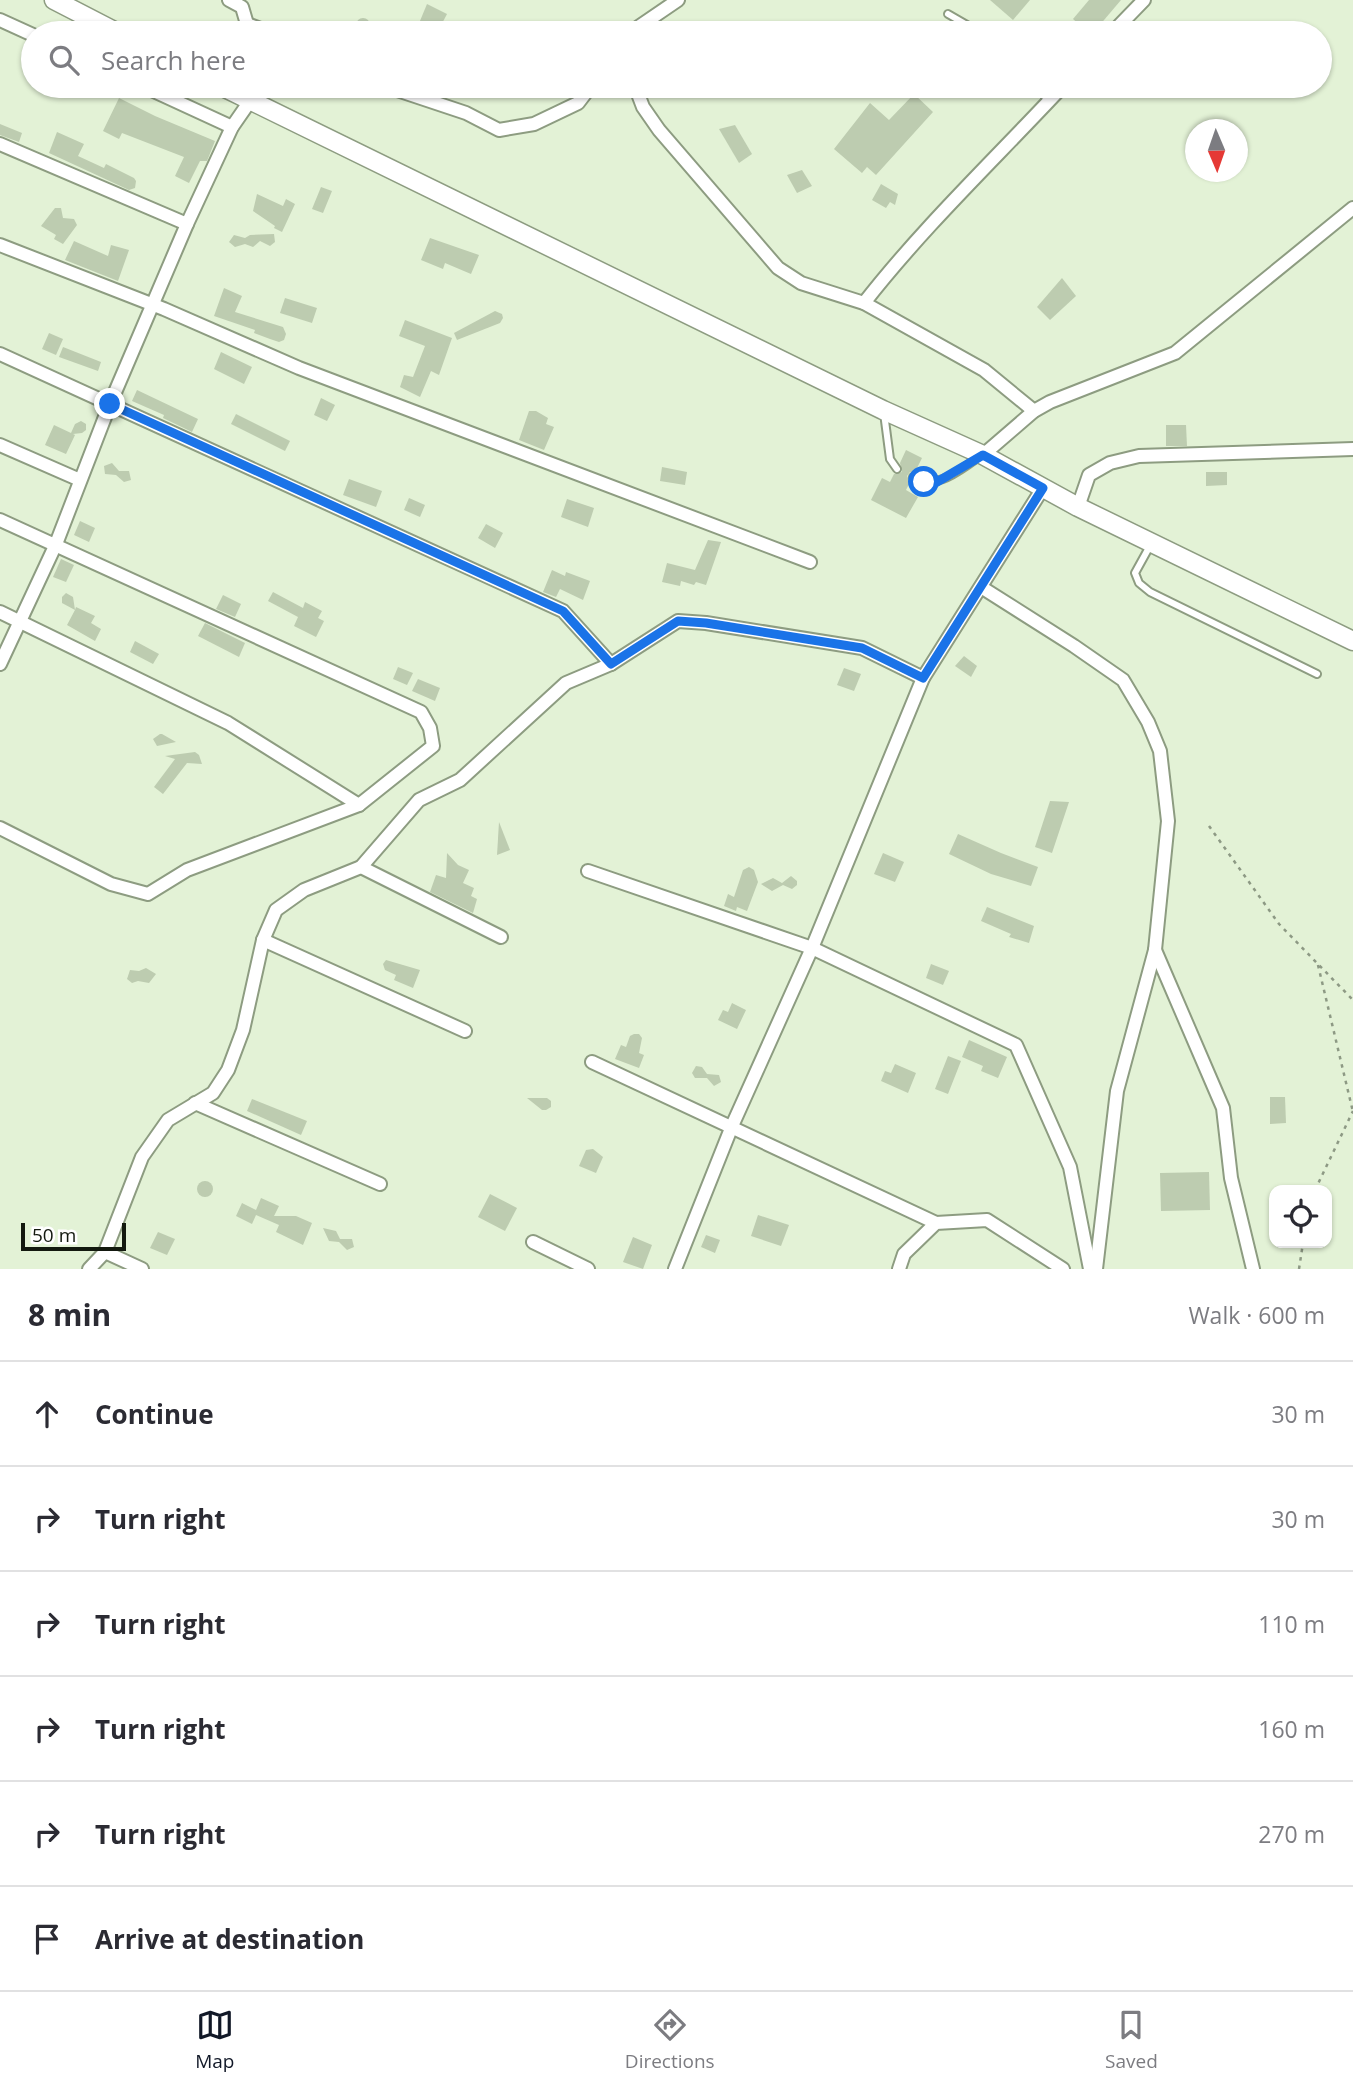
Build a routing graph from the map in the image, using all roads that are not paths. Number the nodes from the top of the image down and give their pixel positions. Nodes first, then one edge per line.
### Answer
1 (54, 0) edge
2 (229, 0) edge
3 (678, 0) edge
4 (1144, 0) edge
5 (948, 14) dead end
6 (0, 19) edge
7 (95, 21) edge
8 (245, 21) edge
9 (648, 21) edge
10 (960, 21) edge
11 (1124, 21) edge
12 (21, 29) edge
13 (169, 98) edge
14 (245, 98) edge
15 (421, 98) edge
16 (582, 98) edge
17 (640, 98) edge
18 (1046, 98) edge
19 (1052, 98) edge
20 (250, 101) junction
21 (1048, 102) junction
22 (232, 127) junction
23 (0, 144) edge
24 (1353, 208) edge
25 (187, 224) junction
26 (0, 246) edge
27 (864, 303) junction
28 (153, 305) junction
29 (0, 354) edge
30 (110, 404) junction
31 (883, 410) junction
32 (1034, 411) junction
33 (0, 444) edge
34 (1353, 449) edge
35 (983, 455) junction
36 (897, 468) dead end
37 (913, 477) dead end
38 (80, 480) junction
39 (1043, 488) junction
40 (1078, 507) junction
41 (0, 520) edge
42 (1152, 542) junction
43 (56, 544) junction
44 (810, 562) dead end
45 (981, 587) junction
46 (0, 612) edge
47 (21, 621) junction
48 (1353, 641) edge
49 (0, 664) edge
50 (611, 664) junction
51 (1317, 674) dead end
52 (923, 678) junction
53 (359, 805) junction
54 (0, 828) edge
55 (362, 867) junction
56 (588, 871) dead end
57 (501, 937) dead end
58 (263, 940) junction
59 (812, 948) junction
60 (1155, 950) junction
61 (465, 1031) dead end
62 (592, 1062) dead end
63 (195, 1103) junction
64 (732, 1126) junction
65 (380, 1184) dead end
66 (936, 1223) junction
67 (533, 1242) dead end
68 (105, 1252) junction
69 (89, 1269) edge
70 (142, 1269) edge
71 (589, 1269) edge
72 (675, 1269) edge
73 (899, 1269) edge
74 (1063, 1269) edge
75 (1090, 1269) edge
76 (1096, 1269) edge
77 (1253, 1269) edge

1 - 7 main road
2 - 8 street
3 - 9 street
4 - 11 street
5 - 10 lane
6 - 12 street
13 - 22 street
14 - 20 main road
15 - 16 street
17 - 27 street
18 - 21 lane
19 - 21 street
20 - 22 street
20 - 31 main road
21 - 27 street
22 - 25 street
23 - 25 street
24 - 32 street
25 - 28 street
26 - 28 street
27 - 32 street
28 - 30 street
28 - 44 street
29 - 30 street
30 - 38 street
30 - 50 street
31 - 35 main road
31 - 36 lane
32 - 35 street
33 - 38 street
34 - 40 street
35 - 37 lane
35 - 39 main road
38 - 43 street
39 - 40 main road
39 - 45 street
40 - 42 main road
41 - 43 street
42 - 48 main road
42 - 51 lane
43 - 47 street
43 - 53 street
45 - 52 street
45 - 60 street
46 - 47 street
47 - 49 street
47 - 53 street
50 - 52 street
50 - 55 street
52 - 59 street
53 - 54 street
55 - 57 street
55 - 58 street
56 - 59 street
58 - 61 street
58 - 63 street
59 - 64 street
59 - 75 street
60 - 76 street
60 - 77 street
62 - 64 street
63 - 65 street
63 - 68 street
64 - 66 street
64 - 72 street
66 - 73 street
66 - 74 street
67 - 71 street
68 - 69 street
68 - 70 street

